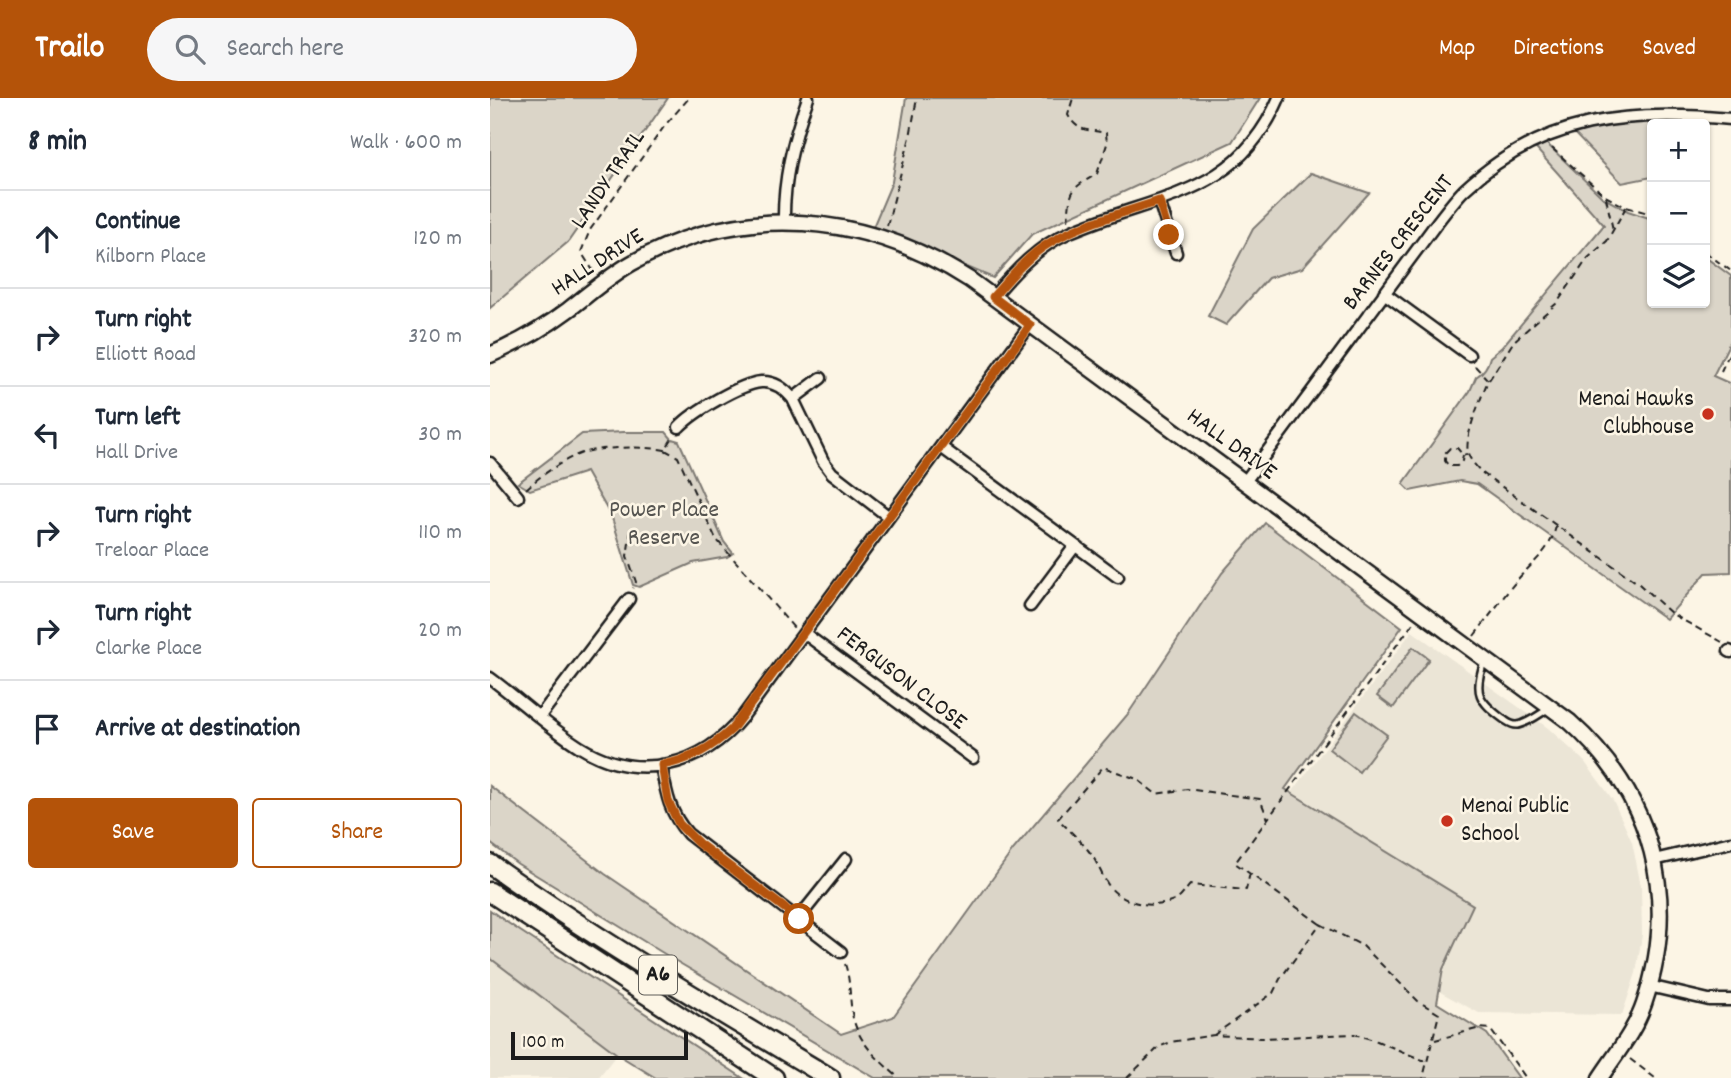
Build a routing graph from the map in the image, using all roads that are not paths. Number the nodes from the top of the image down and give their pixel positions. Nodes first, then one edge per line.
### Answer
1 (808, 98) edge
2 (1279, 98) edge
3 (1731, 119) edge
4 (1159, 201) junction
5 (784, 223) junction
6 (1176, 253) dead end
7 (1384, 293) junction
8 (993, 297) junction
9 (1030, 325) junction
10 (490, 355) edge
11 (1469, 355) road end
12 (821, 378) dead end
13 (793, 399) junction
14 (679, 427) road end
15 (940, 447) junction
16 (490, 463) edge
17 (1244, 483) junction
18 (518, 497) dead end
19 (889, 517) junction
20 (1075, 546) junction
21 (1118, 577) dead end
22 (629, 599) road end
23 (1030, 606) dead end
24 (803, 635) junction
25 (1485, 660) junction
26 (490, 678) edge
27 (1551, 708) junction
28 (540, 716) junction
29 (973, 758) dead end
30 (662, 765) junction
31 (1731, 842) edge
32 (846, 859) dead end
33 (1654, 860) junction
34 (490, 864) edge
35 (490, 892) edge
36 (799, 919) junction
37 (841, 952) road end
38 (1649, 986) junction
39 (1731, 1000) edge
40 (774, 1078) edge
41 (830, 1078) edge
42 (1600, 1078) edge

1 - 5 street
2 - 4 street
3 - 7 street, BARNES CRESCENT
4 - 6 street
4 - 8 street
5 - 8 street, HALL DRIVE
5 - 10 street, HALL DRIVE
7 - 11 street
7 - 17 street, BARNES CRESCENT
8 - 9 street, HALL DRIVE
9 - 15 street
9 - 17 street, HALL DRIVE
12 - 13 street
13 - 14 street
13 - 19 street
15 - 19 street
15 - 20 street
16 - 18 street
17 - 25 street, HALL DRIVE
19 - 24 street
20 - 21 street
20 - 23 street
22 - 28 street
24 - 29 street, FERGUSON CLOSE
24 - 30 street
25 - 27 street, HALL DRIVE
25 - 27 lane
26 - 28 street
27 - 33 street, HALL DRIVE
28 - 30 street
30 - 36 street
31 - 33 street
32 - 36 street
33 - 38 street, HALL DRIVE
34 - 41 highway, A6
35 - 40 highway, A6
36 - 37 street
38 - 39 street
38 - 42 street, HALL DRIVE

